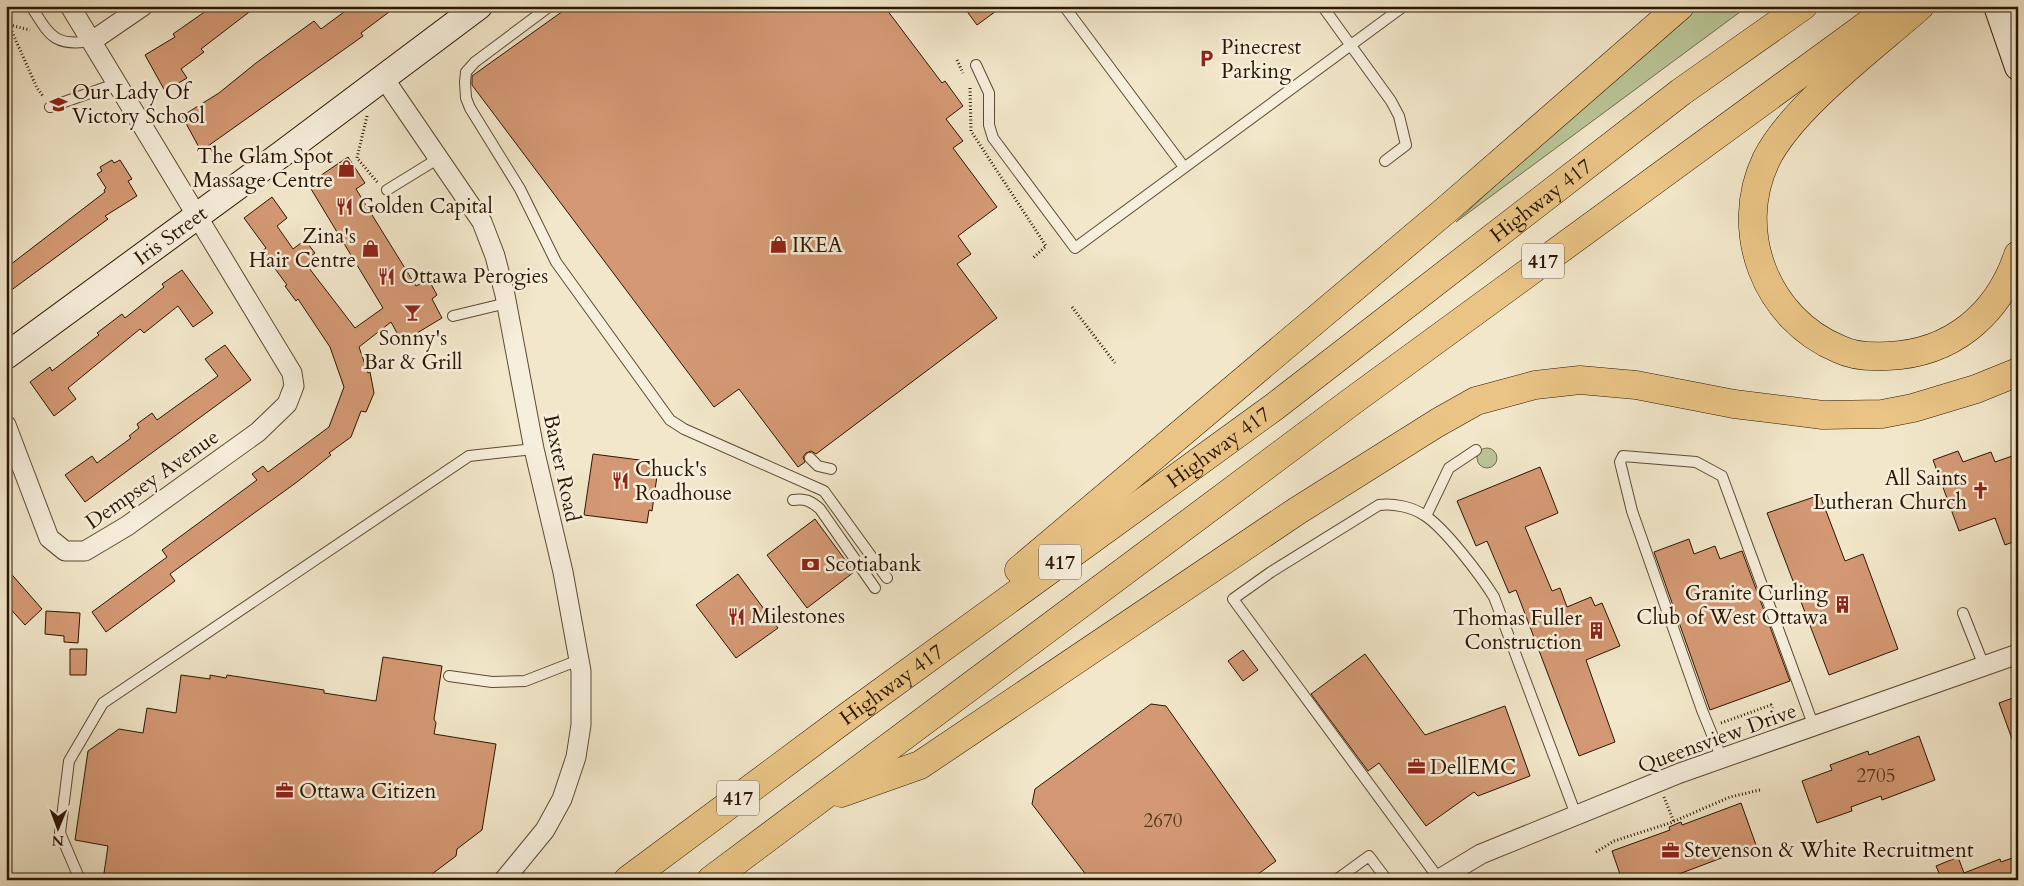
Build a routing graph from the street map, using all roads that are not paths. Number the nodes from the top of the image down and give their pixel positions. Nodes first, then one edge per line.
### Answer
1 (31, 6) edge
2 (70, 6) edge
3 (143, 6) edge
4 (478, 6) edge
5 (550, 6) edge
6 (1064, 6) edge
7 (1323, 6) edge
8 (1404, 6) edge
9 (1680, 6) edge
10 (1803, 6) edge
11 (1893, 6) edge
12 (1920, 6) edge
13 (1997, 6) edge
14 (92, 41) junction
15 (1351, 45) junction
16 (2017, 64) edge
17 (976, 65) dead end
18 (383, 77) junction
19 (118, 83) junction
20 (50, 107) road end
21 (439, 158) junction
22 (1385, 162) dead end
23 (1184, 167) junction
24 (387, 190) road end
25 (196, 217) junction
26 (2018, 255) edge
27 (507, 303) junction
28 (453, 316) dead end
29 (6, 356) edge
30 (2018, 372) edge
31 (6, 424) edge
32 (534, 449) junction
33 (1476, 450) dead end
34 (810, 458) dead end
35 (831, 469) dead end
36 (793, 500) dead end
37 (1426, 516) junction
38 (887, 578) dead end
39 (874, 588) dead end
40 (1963, 613) dead end
41 (2018, 654) edge
42 (579, 660) junction
43 (1984, 666) junction
44 (449, 676) dead end
45 (847, 716) junction
46 (1814, 727) junction
47 (1722, 759) junction
48 (813, 803) junction
49 (1576, 815) junction
50 (1439, 879) edge
51 (80, 880) edge
52 (504, 880) edge
53 (628, 880) edge
54 (711, 880) edge
55 (1336, 880) edge
56 (1388, 880) edge

1 - 14 lane
2 - 14 street, Dempsey Avenue
3 - 14 street
4 - 18 street, Iris Street
5 - 38 lane
6 - 23 lane
7 - 15 lane
8 - 15 lane
9 - 45 highway
10 - 45 highway, Highway 417 / 417
11 - 48 highway, 417
12 - 26 highway
13 - 16 street
14 - 19 street, Dempsey Avenue
15 - 22 lane
15 - 23 lane
17 - 23 lane
18 - 21 street, Baxter Road
18 - 25 street, Iris Street
19 - 20 lane
19 - 25 street, Dempsey Avenue
21 - 24 lane
21 - 27 street, Baxter Road
25 - 29 street, Iris Street
25 - 31 street, Dempsey Avenue
27 - 28 lane
27 - 32 street, Baxter Road
30 - 48 highway
32 - 42 street, Baxter Road
32 - 51 lane
33 - 37 lane
34 - 35 lane
36 - 39 lane
37 - 49 lane
37 - 50 lane
40 - 43 lane
41 - 43 street, Queensview Drive
42 - 44 lane
42 - 52 street, Baxter Road
43 - 46 street, Queensview Drive
45 - 53 highway, Highway 417 / 417
46 - 47 street, Queensview Drive
46 - 47 lane
47 - 49 street, Queensview Drive
48 - 54 highway, 417
49 - 50 street, Queensview Drive
55 - 56 lane

